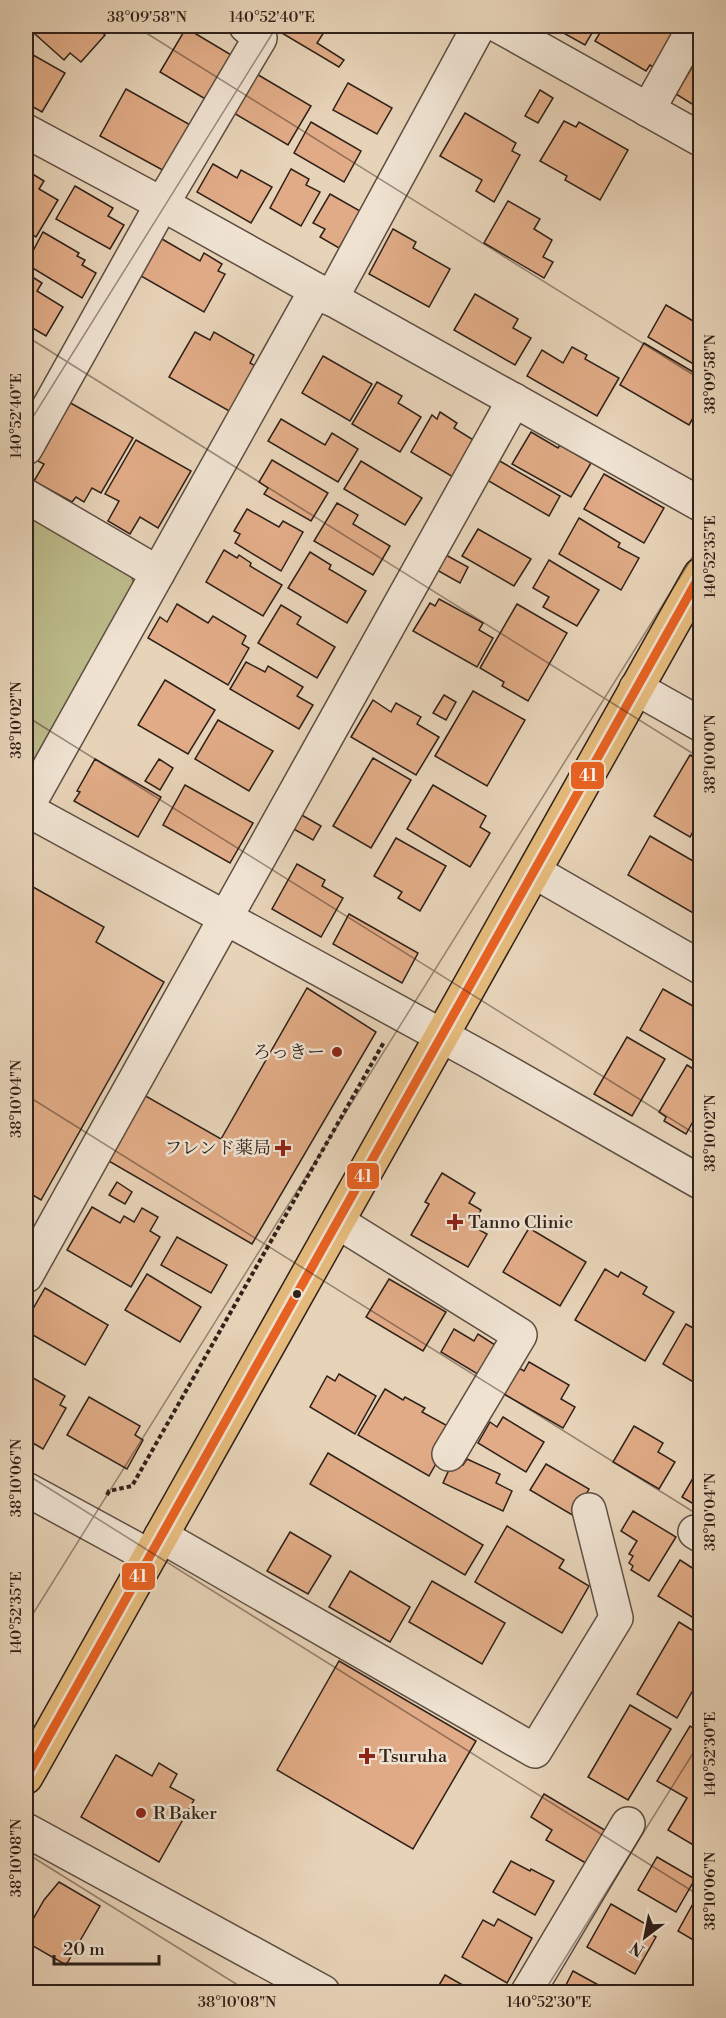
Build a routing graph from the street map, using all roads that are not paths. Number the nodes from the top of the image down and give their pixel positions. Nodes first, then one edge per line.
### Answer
1 (246, 26) edge
2 (479, 26) edge
3 (499, 26) edge
4 (695, 26) edge
5 (648, 110) junction
6 (26, 131) edge
7 (700, 139) edge
8 (162, 204) junction
9 (324, 295) junction
10 (514, 400) junction
11 (26, 448) edge
12 (26, 496) edge
13 (700, 504) edge
14 (158, 573) junction
15 (700, 575) edge
16 (636, 688) junction
17 (700, 724) edge
18 (26, 809) edge
19 (535, 872) junction
20 (225, 918) junction
21 (700, 967) edge
22 (442, 1037) junction
23 (700, 1182) edge
24 (338, 1222) junction
25 (34, 1240) edge
26 (26, 1276) edge
27 (449, 1454) dead end
28 (26, 1488) edge
29 (589, 1510) dead end
30 (155, 1546) junction
31 (26, 1778) edge
32 (628, 1824) dead end
33 (26, 1830) edge
34 (323, 1992) edge
35 (528, 1992) edge

1 - 8 street
2 - 9 street
3 - 5 street
4 - 5 street
5 - 7 street
6 - 8 street
8 - 9 street
8 - 11 street
9 - 10 street
9 - 14 street
10 - 13 street
10 - 20 street
12 - 14 street
14 - 18 street
15 - 16 main road
16 - 17 street
16 - 19 main road
18 - 20 street
19 - 21 street
19 - 22 main road
20 - 22 street
20 - 25 street
22 - 23 street
22 - 24 main road
24 - 27 street
24 - 30 main road
25 - 26 street
28 - 30 street
29 - 30 street
30 - 31 main road
32 - 35 street
33 - 34 street

